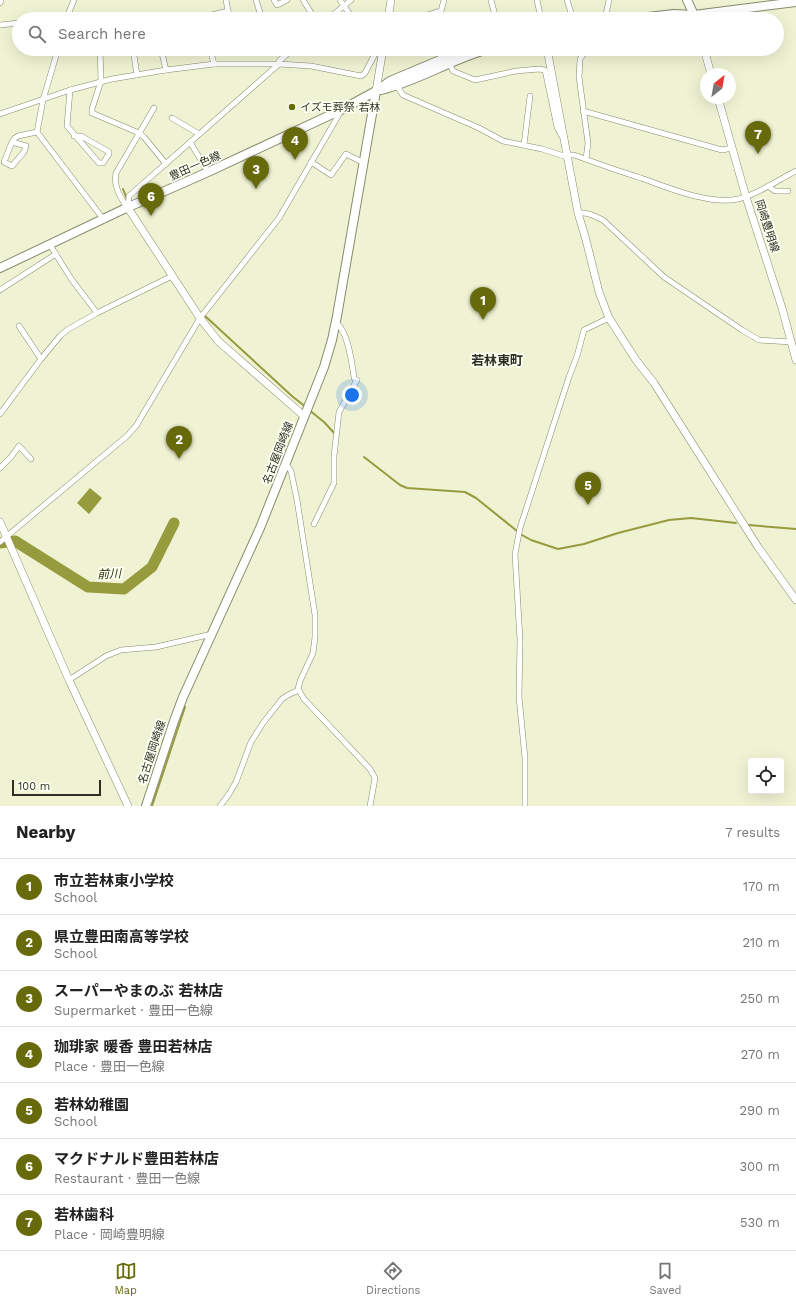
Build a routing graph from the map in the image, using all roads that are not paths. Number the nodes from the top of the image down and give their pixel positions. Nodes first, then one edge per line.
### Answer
1 (74, 0) edge
2 (226, 0) edge
3 (256, 0) edge
4 (274, 0) edge
5 (287, 0) edge
6 (303, 0) edge
7 (340, 0) edge
8 (351, 0) edge
9 (391, 0) edge
10 (444, 0) edge
11 (491, 0) edge
12 (537, 0) edge
13 (567, 0) edge
14 (609, 0) edge
15 (687, 0) edge
16 (693, 0) edge
17 (796, 2) edge
18 (344, 6) junction
19 (228, 11) joint
20 (69, 12) edge
21 (224, 12) edge
22 (260, 12) edge
23 (310, 12) edge
24 (337, 12) edge
25 (348, 12) edge
26 (389, 12) edge
27 (438, 12) edge
28 (494, 12) edge
29 (540, 12) edge
30 (571, 12) edge
31 (606, 12) edge
32 (693, 12) edge
33 (694, 12) edge
34 (729, 12) edge
35 (12, 24) edge
36 (0, 25) edge
37 (56, 56) edge
38 (100, 56) edge
39 (134, 56) edge
40 (163, 56) edge
41 (212, 56) edge
42 (285, 56) edge
43 (376, 56) edge
44 (379, 56) edge
45 (449, 56) edge
46 (469, 56) edge
47 (548, 56) edge
48 (582, 56) edge
49 (706, 56) edge
50 (449, 63) junction
51 (214, 64) junction
52 (279, 64) junction
53 (709, 68) edge
54 (166, 70) junction
55 (137, 75) junction
56 (101, 81) junction
57 (397, 86) junction
58 (70, 90) junction
59 (376, 91) junction
60 (530, 96) dead end
61 (43, 100) junction
62 (720, 104) edge
63 (154, 108) dead end
64 (342, 110) junction
65 (583, 111) junction
66 (0, 114) edge
67 (172, 118) dead end
68 (37, 132) junction
69 (139, 133) junction
70 (199, 134) junction
71 (74, 136) junction
72 (12, 142) junction
73 (190, 142) junction
74 (564, 142) junction
75 (524, 145) junction
76 (732, 148) junction
77 (567, 156) junction
78 (586, 159) junction
79 (311, 162) junction
80 (364, 163) junction
81 (166, 164) junction
82 (796, 171) edge
83 (208, 172) junction
84 (768, 186) junction
85 (788, 191) dead end
86 (746, 197) junction
87 (127, 208) junction
88 (578, 213) junction
89 (104, 220) junction
90 (50, 245) junction
91 (56, 254) junction
92 (0, 268) edge
93 (172, 276) junction
94 (0, 290) edge
95 (97, 313) junction
96 (200, 318) junction
97 (609, 318) junction
98 (336, 323) junction
99 (19, 326) dead end
100 (793, 345) edge
101 (42, 359) junction
102 (796, 360) edge
103 (0, 414) edge
104 (304, 416) junction
105 (31, 460) dead end
106 (286, 464) junction
107 (0, 468) edge
108 (0, 522) edge
109 (314, 524) dead end
110 (6, 537) junction
111 (0, 542) edge
112 (796, 600) edge
113 (212, 634) junction
114 (69, 680) junction
115 (299, 690) junction
116 (128, 806) edge
117 (146, 806) edge
118 (220, 806) edge
119 (370, 806) edge
120 (525, 806) edge

1 - 20 street
2 - 19 street
3 - 22 street
4 - 5 street
6 - 23 street
7 - 18 street
8 - 18 street
9 - 26 street
10 - 27 street
11 - 28 street
12 - 29 street
13 - 30 street
14 - 31 street
15 - 32 main road
16 - 33 main road
17 - 34 main road
18 - 24 street
18 - 25 street
19 - 21 street
35 - 36 street
37 - 61 street
38 - 56 street
39 - 55 street
40 - 54 street
41 - 51 street
42 - 52 street
43 - 52 street
44 - 59 street
45 - 59 main road, 豊田一色線
46 - 50 main road, 豊田一色線
47 - 74 street
48 - 65 street
49 - 53 street
50 - 57 main road, 豊田一色線
50 - 74 street
51 - 52 street
51 - 54 street
52 - 70 street
54 - 55 street
55 - 56 street
56 - 58 street
56 - 69 street
57 - 59 main road, 豊田一色線
57 - 75 street
58 - 61 street
58 - 71 street
59 - 64 main road, 豊田一色線
59 - 80 main road, 名古屋岡崎線
60 - 75 street
61 - 66 street
61 - 68 street
62 - 76 street, 岡崎豊明線
63 - 69 street
64 - 79 street
64 - 83 main road, 豊田一色線
65 - 76 street
65 - 78 street
67 - 70 street
68 - 72 street
68 - 89 street
69 - 81 street
69 - 87 street
70 - 73 street
71 - 71 street
72 - 72 street
73 - 81 street
73 - 83 street
74 - 77 street
75 - 77 street
76 - 86 street, 岡崎豊明線
77 - 78 street
77 - 88 street
78 - 86 street
79 - 80 street
79 - 96 street
80 - 98 main road, 名古屋岡崎線
81 - 87 street
82 - 84 street
83 - 87 main road, 豊田一色線
84 - 85 street
84 - 86 street
86 - 100 street, 岡崎豊明線
87 - 89 main road, 豊田一色線
87 - 93 street
88 - 97 street
88 - 100 street
89 - 90 main road, 豊田一色線
90 - 91 street
90 - 92 main road, 豊田一色線
91 - 94 street
91 - 95 street
93 - 95 street
93 - 96 street
95 - 101 street
96 - 104 street
96 - 110 street
97 - 112 street
97 - 120 street
98 - 104 main road, 名古屋岡崎線
98 - 109 street
99 - 101 street
100 - 102 street, 岡崎豊明線
101 - 103 street
104 - 106 main road, 名古屋岡崎線
105 - 107 street
106 - 113 main road, 名古屋岡崎線
106 - 115 street
108 - 110 street
110 - 111 street
110 - 114 street
113 - 114 street
113 - 117 main road, 名古屋岡崎線
114 - 116 street
115 - 118 street
115 - 119 street

